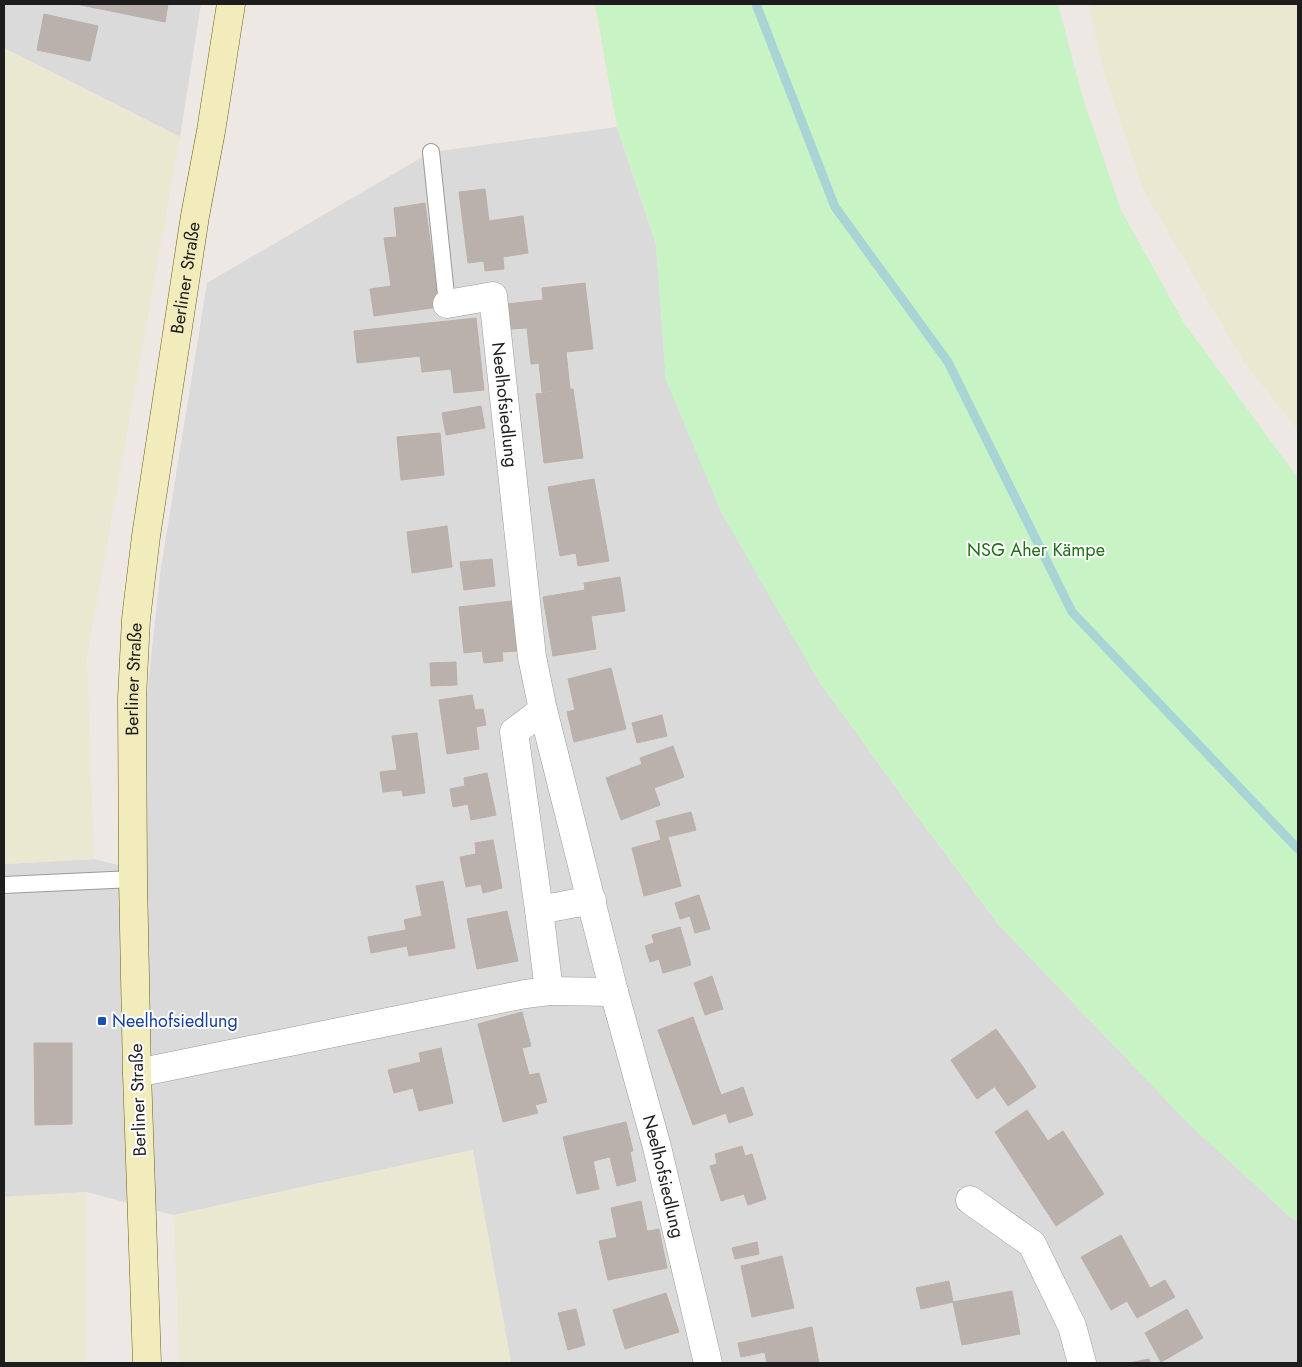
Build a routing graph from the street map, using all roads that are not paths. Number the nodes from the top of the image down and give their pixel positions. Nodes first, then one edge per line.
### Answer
1 (231, 4) edge
2 (430, 152) dead end
3 (448, 304) joint
4 (543, 710) junction
5 (133, 879) junction
6 (4, 884) edge
7 (592, 900) junction
8 (540, 910) junction
9 (549, 991) junction
10 (614, 992) junction
11 (136, 1072) junction
12 (970, 1200) dead end
13 (148, 1363) edge
14 (708, 1363) edge
15 (1082, 1363) edge

1 - 5 main road, Berliner Straße
2 - 3 lane, Neelhofsiedlung
3 - 4 street, Neelhofsiedlung
4 - 7 street, Neelhofsiedlung
4 - 8 street
5 - 6 lane
5 - 11 main road, Berliner Straße
7 - 8 street
7 - 10 street, Neelhofsiedlung
8 - 9 street
9 - 10 street
9 - 11 street
10 - 14 street, Neelhofsiedlung
11 - 13 main road, Berliner Straße
12 - 15 street

